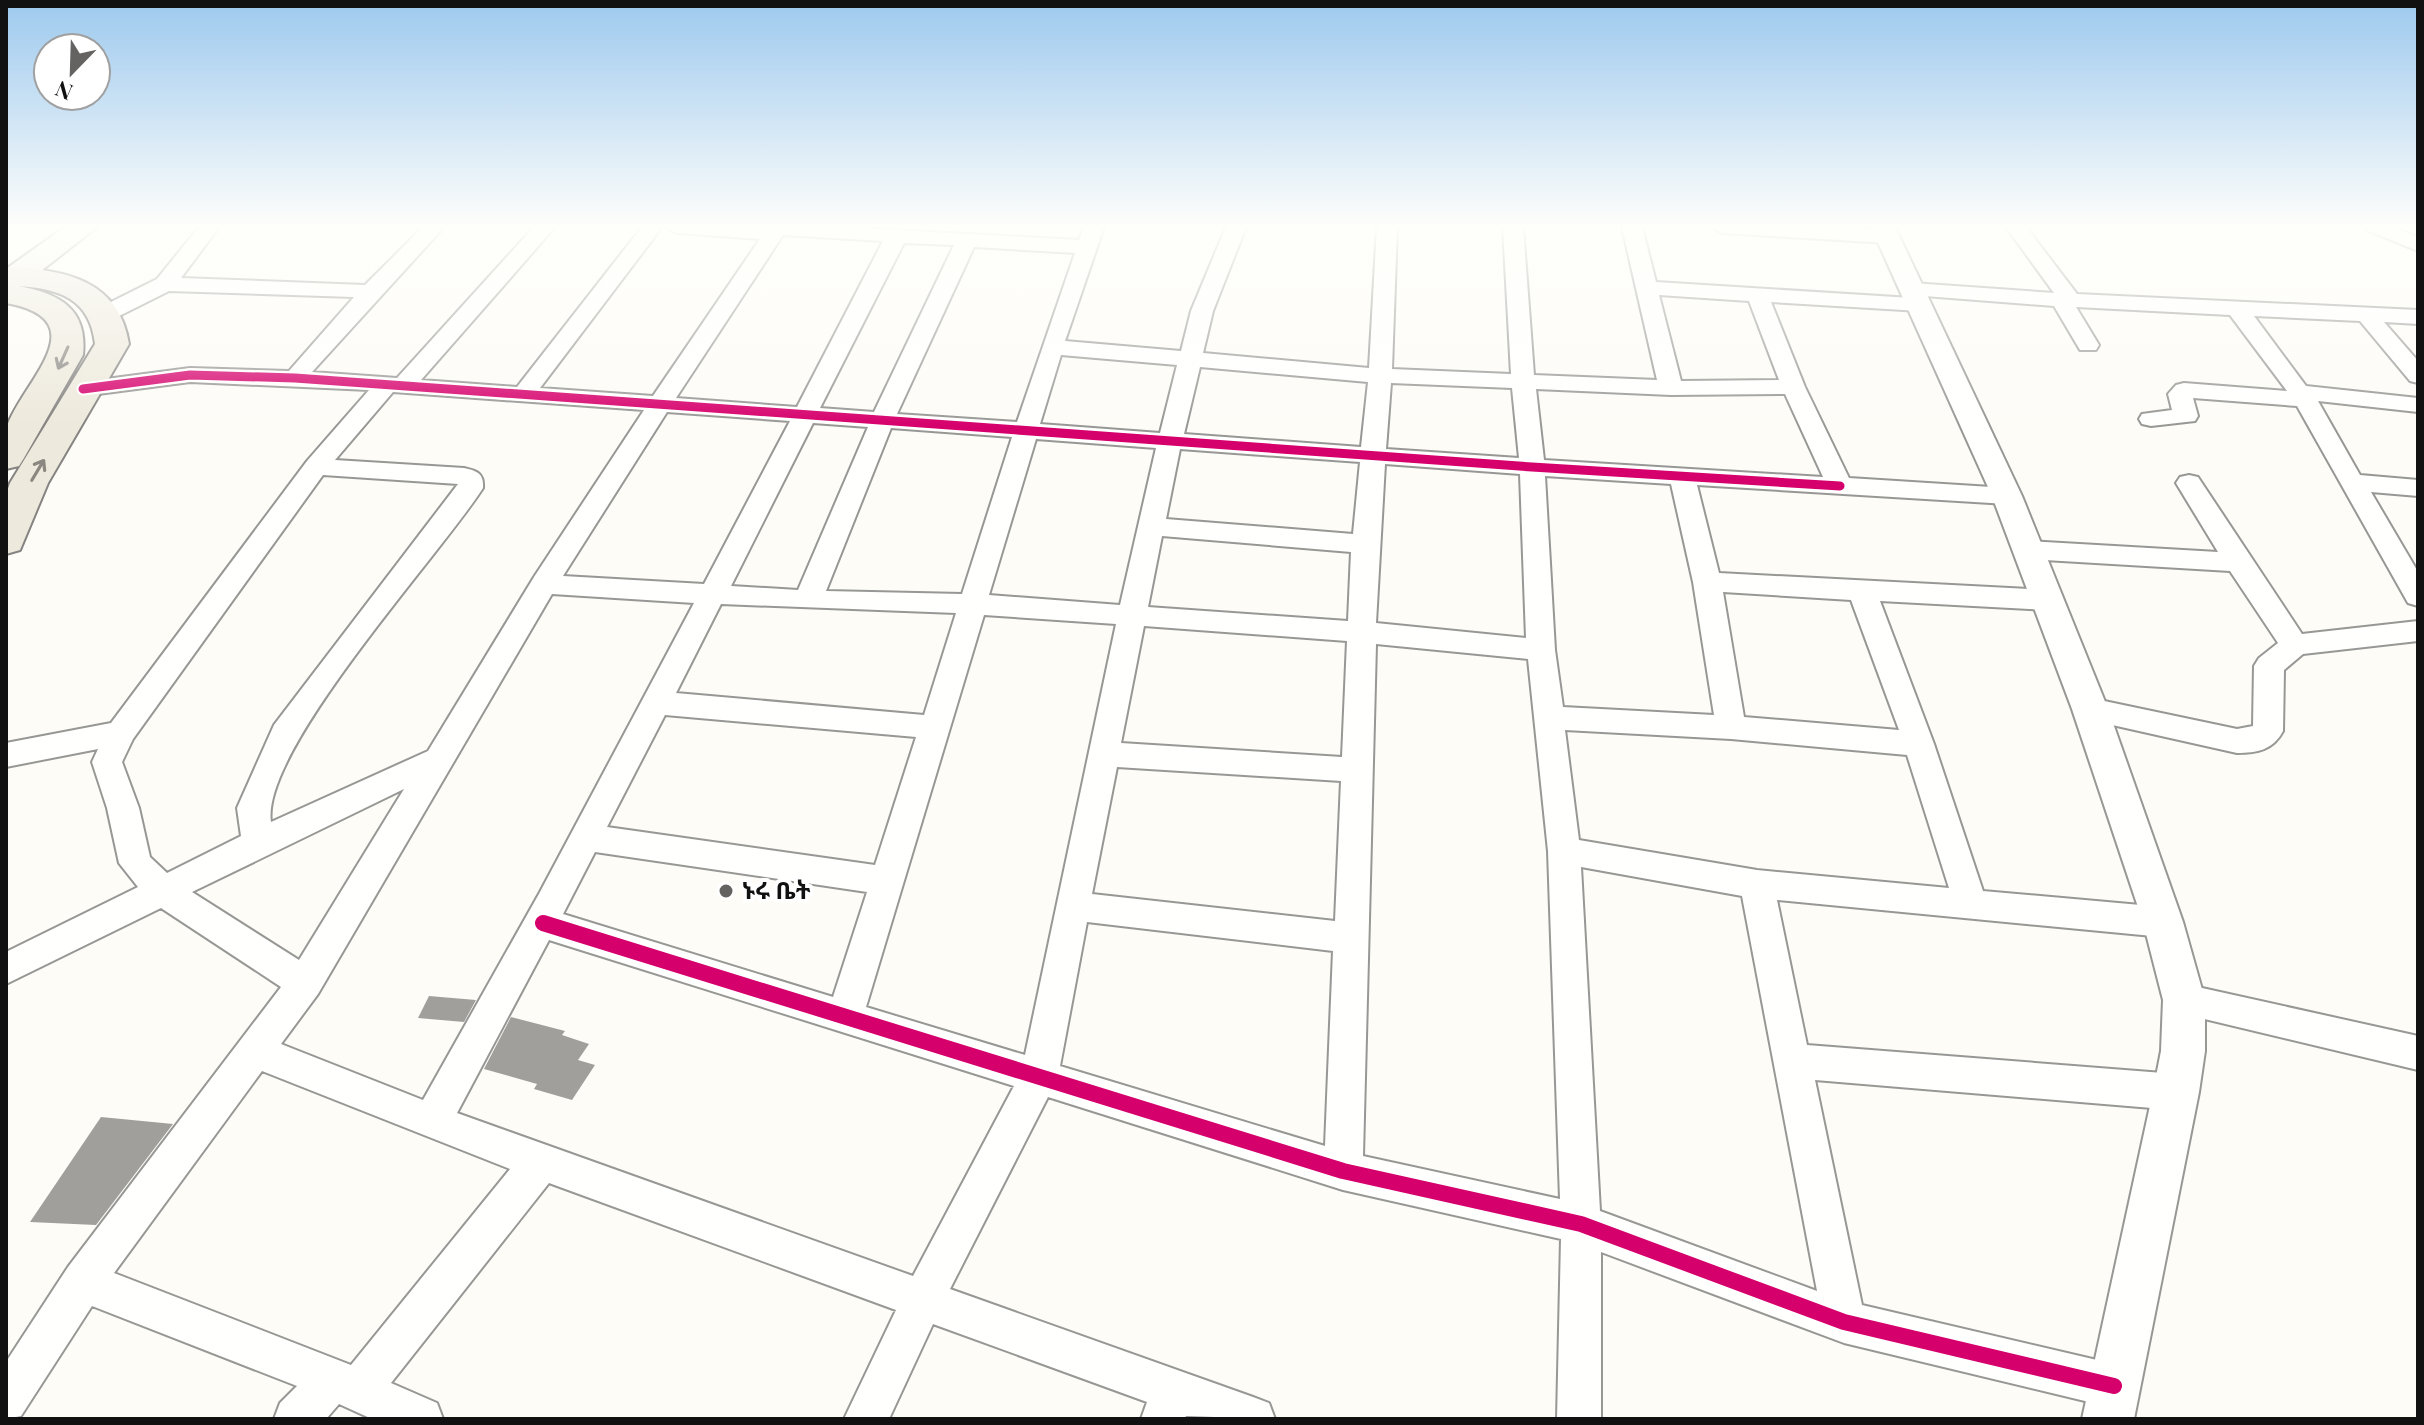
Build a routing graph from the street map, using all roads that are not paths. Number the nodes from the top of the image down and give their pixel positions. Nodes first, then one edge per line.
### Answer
1 (28, 294) edge
2 (82, 294) edge
3 (146, 294) edge
4 (369, 294) edge
5 (482, 294) edge
6 (601, 294) edge
7 (734, 294) edge
8 (867, 294) edge
9 (942, 294) edge
10 (1071, 294) edge
11 (1209, 294) edge
12 (1384, 294) edge
13 (1517, 294) edge
14 (1647, 294) edge
15 (1723, 294) edge
16 (2061, 294) edge
17 (1758, 296) junction
18 (1916, 296) junction
19 (2065, 300) junction
20 (2235, 306) junction
21 (107, 313) junction
22 (2365, 313) junction
23 (2418, 317) edge
24 (2088, 345) dead end
25 (1052, 347) junction
26 (1191, 358) junction
27 (1380, 376) junction
28 (2418, 376) edge
29 (295, 378) junction
30 (1523, 382) junction
31 (394, 386) junction
32 (1793, 387) junction
33 (1671, 388) junction
34 (83, 389) junction
35 (522, 396) junction
36 (2302, 396) junction
37 (659, 405) junction
38 (2418, 405) edge
39 (804, 416) junction
40 (883, 419) junction
41 (2151, 419) dead end
42 (18, 423) edge
43 (1028, 429) junction
44 (1170, 440) junction
45 (1373, 455) junction
46 (6, 458) edge
47 (316, 467) junction
48 (1532, 467) junction
49 (1682, 476) junction
50 (2352, 482) junction
51 (2189, 483) dead end
52 (1840, 486) junction
53 (2418, 488) edge
54 (2007, 496) junction
55 (1151, 526) junction
56 (6, 541) edge
57 (1365, 544) junction
58 (2027, 550) junction
59 (2238, 562) junction
60 (1707, 582) junction
61 (544, 584) junction
62 (1862, 591) junction
63 (713, 593) junction
64 (2418, 596) edge
65 (808, 600) junction
66 (2048, 600) junction
67 (973, 604) junction
68 (1132, 614) junction
69 (2418, 631) edge
70 (1362, 632) junction
71 (2295, 645) junction
72 (1541, 650) junction
73 (659, 703) junction
74 (2090, 709) junction
75 (1548, 718) junction
76 (934, 727) junction
77 (1731, 727) junction
78 (121, 733) junction
79 (1919, 744) junction
80 (1104, 754) junction
81 (6, 755) edge
82 (440, 759) junction
83 (1357, 770) junction
84 (588, 838) junction
85 (258, 843) junction
86 (1564, 851) junction
87 (887, 881) junction
88 (1757, 884) junction
89 (164, 892) junction
90 (1970, 902) junction
91 (1073, 906) junction
92 (2163, 922) junction
93 (543, 923) junction
94 (1351, 938) junction
95 (6, 969) edge
96 (305, 983) junction
97 (2184, 1000) junction
98 (845, 1016) junction
99 (255, 1051) junction
100 (2418, 1053) edge
101 (1794, 1061) junction
102 (1039, 1076) junction
103 (2176, 1092) junction
104 (432, 1122) junction
105 (541, 1162) junction
106 (1343, 1171) junction
107 (1581, 1224) junction
108 (83, 1282) junction
109 (923, 1299) junction
110 (1844, 1322) junction
111 (346, 1384) junction
112 (6, 1401) edge
113 (2111, 1403) edge
114 (1168, 1404) edge
115 (296, 1419) edge
116 (421, 1419) edge
117 (866, 1419) edge
118 (1253, 1419) edge
119 (1579, 1419) edge

1 -> 42 main road
2 - 21 main road
3 - 21 street
4 - 29 street
5 - 31 street
6 - 35 street
7 - 37 street
8 - 39 street
9 - 40 street
10 - 25 street
11 - 26 street
12 - 27 street
13 - 30 street
14 - 33 street
15 - 17 street
16 - 19 street
17 - 18 street
17 - 32 street
18 - 19 street
18 - 54 street
19 - 20 street
19 - 24 street
20 - 22 street
20 - 36 street
21 - 34 main road
22 - 23 street
22 - 28 street
25 - 26 street
25 - 43 street
26 - 27 street
26 - 44 street
27 - 30 street
27 - 45 street
29 - 31 street
29 - 34 street
30 - 33 street
30 - 48 street
31 - 35 street
31 - 47 street
32 - 33 street
32 - 52 street
56 -> 34 main road
35 - 37 street
36 - 38 street
36 - 41 street
36 - 50 street
37 - 39 street
37 - 61 street
39 - 40 street
39 - 63 street
40 - 43 street
40 - 65 street
42 - 46 main road
43 - 44 street
43 - 67 street
44 - 45 street
44 - 55 street
45 - 48 street
45 - 57 street
47 - 78 street
47 - 85 street
48 - 49 street
48 - 72 street
49 - 52 street
49 - 60 street
50 - 53 street
50 - 64 street
51 - 59 street
52 - 54 street
54 - 58 street
55 - 57 street
55 - 68 street
57 - 70 street
58 - 59 street
58 - 66 street
59 - 71 street
60 - 62 street
60 - 77 street
61 - 63 street
61 - 82 street
62 - 66 street
62 - 79 street
63 - 65 street
63 - 73 street
65 - 67 street
66 - 74 street
67 - 68 street
67 - 76 street
68 - 70 street
68 - 80 street
69 - 71 street
70 - 72 street
70 - 83 street
71 - 74 street
72 - 75 street
73 - 76 street
73 - 84 street
74 - 92 street
75 - 77 street
75 - 86 street
76 - 87 street
77 - 79 street
78 - 81 street
78 - 89 street
79 - 90 street
80 - 83 street
80 - 91 street
82 - 85 street
82 - 96 street
83 - 94 street
84 - 87 street
84 - 93 street
85 - 89 street
86 - 88 street
86 - 107 street
87 - 98 street
88 - 90 street
88 - 101 street
89 - 95 street
89 - 96 street
90 - 92 street
91 - 94 street
91 - 102 street
92 - 97 street
93 - 98 street
93 - 104 street
94 - 106 street
96 - 99 street
97 - 100 street
97 - 103 street
98 - 102 street
99 - 104 street
99 - 108 street
101 - 103 street
101 - 110 street
102 - 106 street
102 - 109 street
103 - 113 street
104 - 105 street
105 - 109 street
105 - 111 street
106 - 107 street
107 - 110 street
107 - 119 street
108 - 111 street
108 - 112 street
109 - 114 street
109 - 117 street
110 - 113 street
111 - 115 street
111 - 116 street
114 - 118 street

